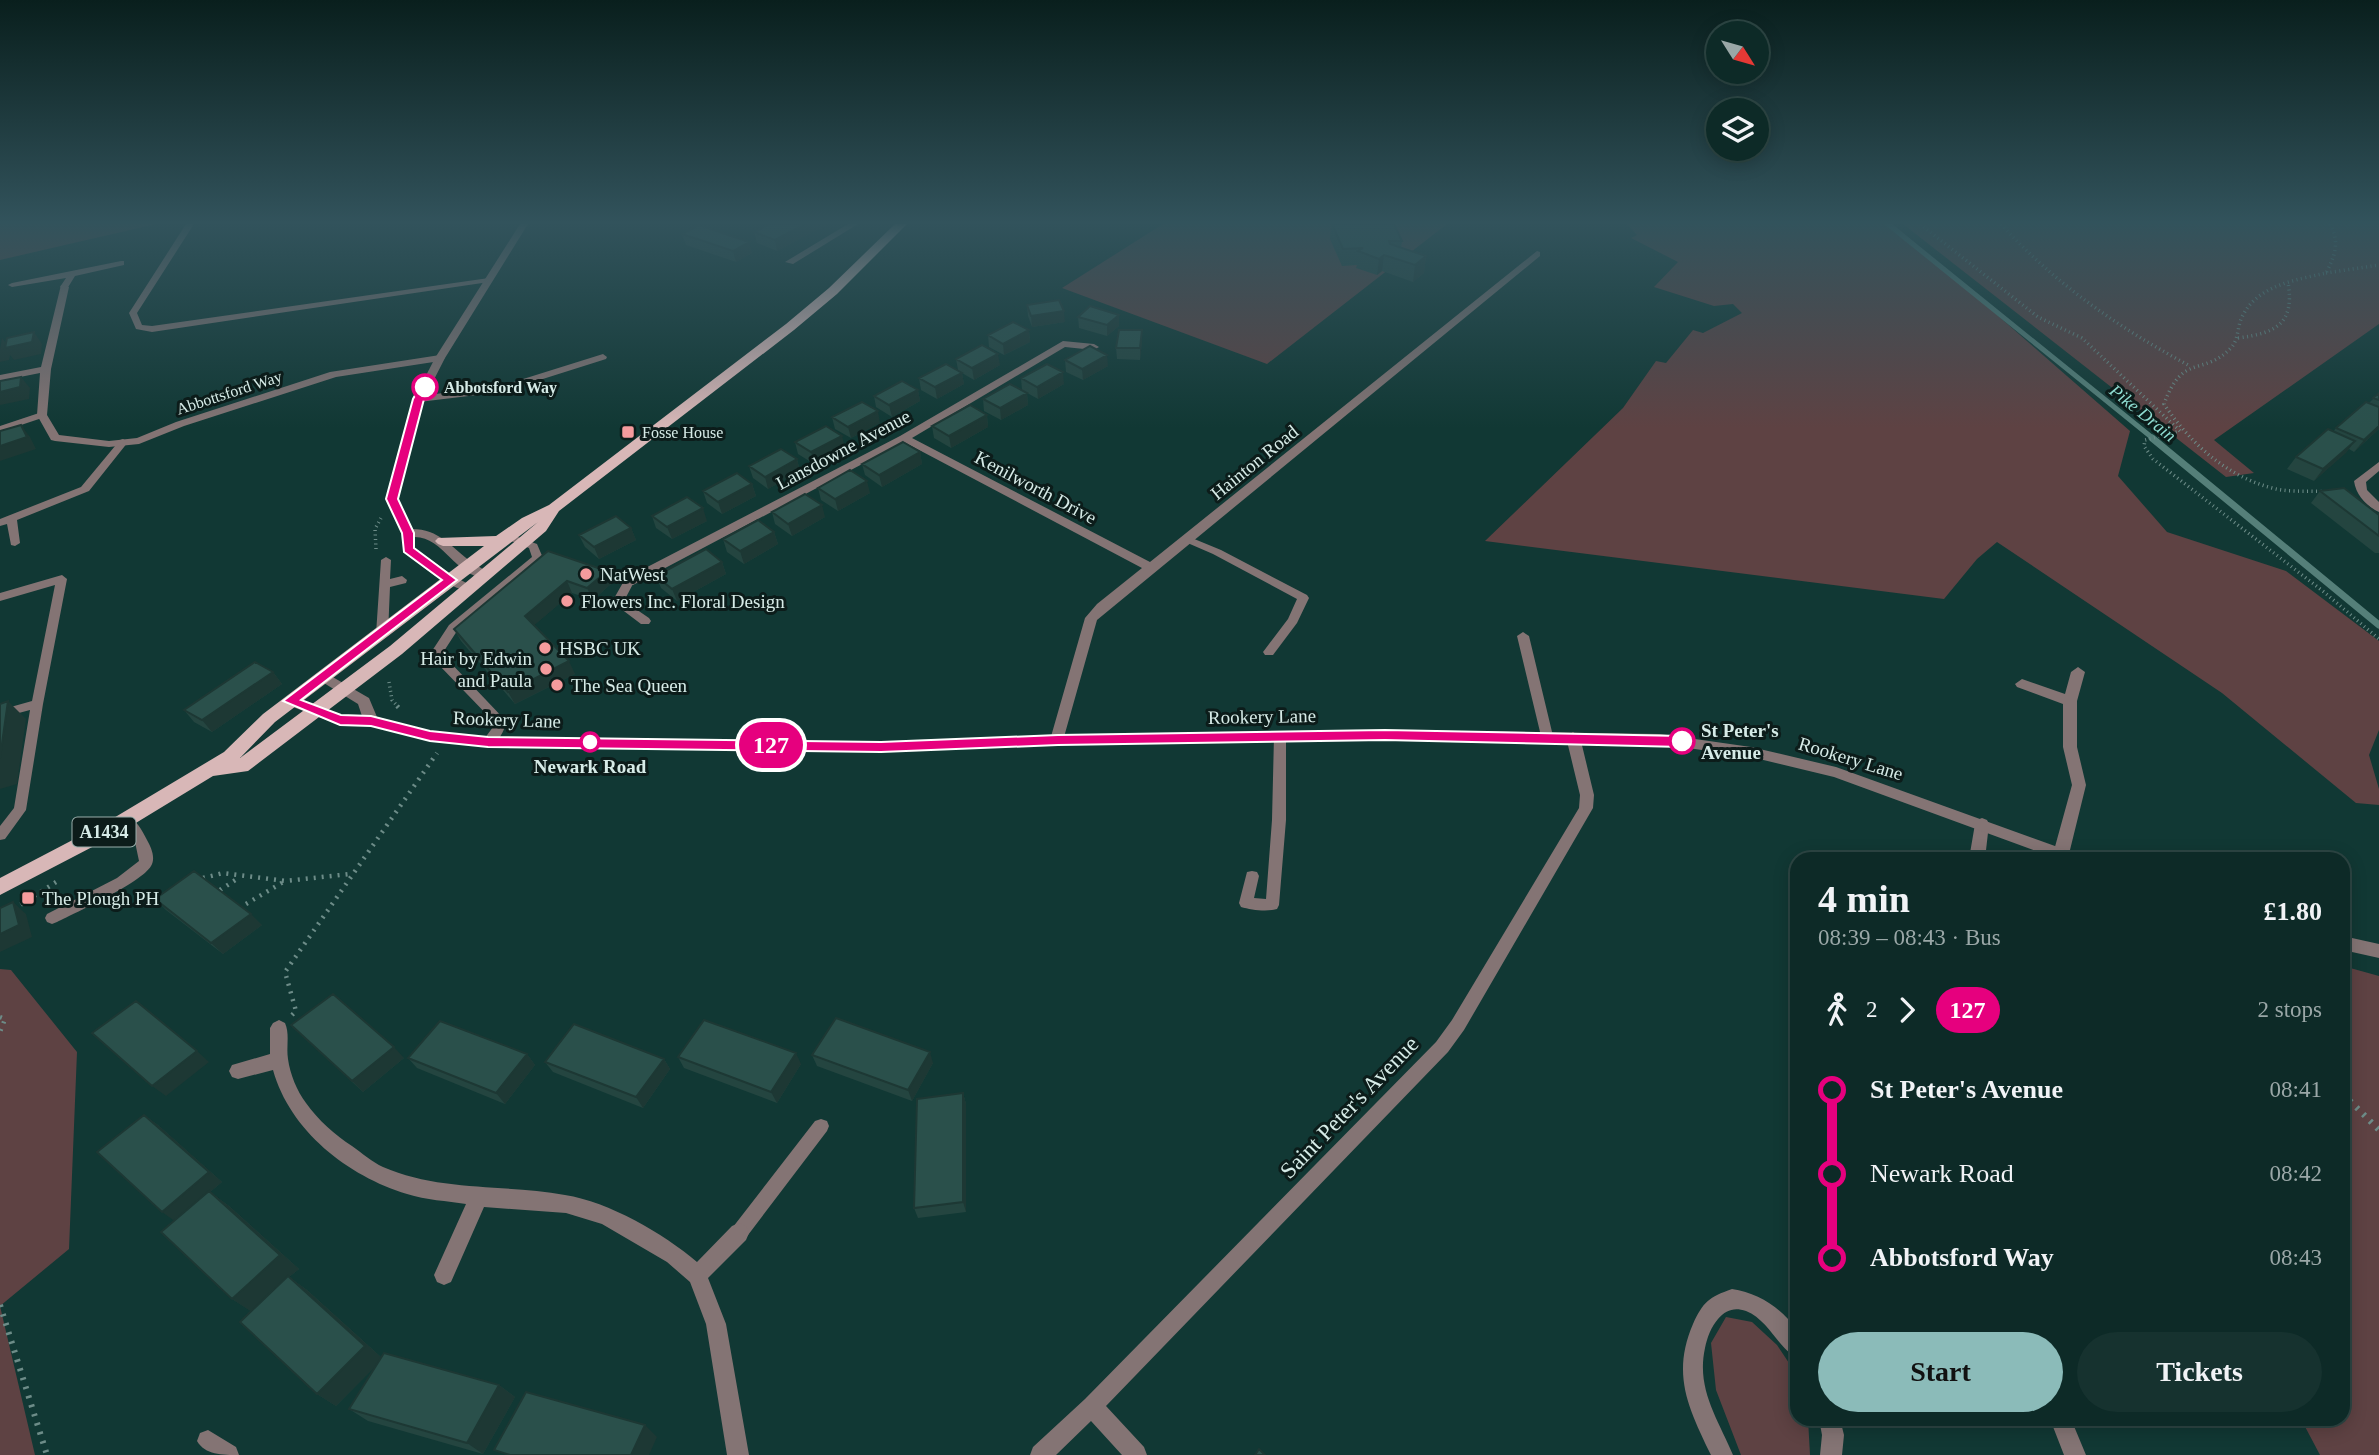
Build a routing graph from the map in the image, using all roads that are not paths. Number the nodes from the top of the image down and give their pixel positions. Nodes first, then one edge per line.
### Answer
1 (63, 292) edge
2 (147, 292) edge
3 (407, 292) edge
4 (482, 292) edge
5 (832, 292) edge
6 (1490, 292) edge
7 (1094, 347) edge
8 (440, 358) junction
9 (603, 358) dead end
10 (46, 369) junction
11 (0, 378) edge
12 (419, 399) junction
13 (42, 415) junction
14 (0, 429) edge
15 (904, 438) junction
16 (123, 442) junction
17 (2379, 465) edge
18 (554, 508) junction
19 (2379, 508) edge
20 (12, 518) junction
21 (0, 523) edge
22 (408, 533) junction
23 (503, 538) junction
24 (1187, 539) junction
25 (443, 541) junction
26 (523, 542) junction
27 (15, 543) dead end
28 (386, 560) road end
29 (467, 568) junction
30 (1152, 568) junction
31 (607, 573) edge
32 (483, 574) junction
33 (401, 580) dead end
34 (450, 580) junction
35 (629, 582) junction
36 (386, 584) junction
37 (468, 587) junction
38 (0, 597) edge
39 (645, 621) dead end
40 (382, 634) junction
41 (1523, 636) dead end
42 (1269, 652) dead end
43 (2078, 672) dead end
44 (324, 677) junction
45 (2022, 684) dead end
46 (346, 688) junction
47 (290, 701) junction
48 (2070, 701) junction
49 (37, 704) junction
50 (315, 712) junction
51 (0, 715) edge
52 (371, 721) junction
53 (1280, 736) junction
54 (1547, 737) junction
55 (1573, 737) junction
56 (1058, 740) junction
57 (488, 742) junction
58 (206, 773) junction
59 (126, 820) junction
60 (1982, 824) junction
61 (0, 835) edge
62 (1978, 852) edge
63 (2055, 852) edge
64 (2069, 852) edge
65 (1252, 876) dead end
66 (1, 884) edge
67 (52, 918) dead end
68 (2350, 945) edge
69 (2379, 951) edge
70 (279, 1028) road end
71 (279, 1059) junction
72 (238, 1071) dead end
73 (821, 1126) dead end
74 (479, 1197) junction
75 (738, 1233) joint
76 (444, 1275) dead end
77 (697, 1275) junction
78 (1790, 1336) edge
79 (1092, 1406) junction
80 (1831, 1426) edge
81 (2063, 1426) edge
82 (208, 1441) dead end
83 (228, 1455) edge
84 (738, 1455) edge
85 (1041, 1455) edge
86 (1136, 1455) edge
87 (1722, 1455) edge
88 (1831, 1455) edge
89 (2075, 1455) edge

1 - 10 street
2 - 3 lane
4 - 8 street
5 - 18 main road, A1434
6 - 24 street, Hainton Road
7 - 15 street, Lansdowne Avenue
8 - 12 street
8 - 16 street, Abbottsford Way
9 - 12 lane
10 - 11 street
10 - 13 street
12 - 22 street
13 - 14 lane
13 - 16 street, Abbottsford Way
15 - 30 street, Kenilworth Drive
15 - 35 street, Lansdowne Avenue
16 - 20 lane
17 - 19 street
18 - 23 main road, A1434
18 - 26 main road, A1434
20 - 21 lane
20 - 27 lane
22 - 25 street
22 - 34 street
23 - 25 main road
23 - 26 lane
23 - 29 main road, A1434
24 - 30 street, Hainton Road
24 - 42 lane
25 - 29 street
26 - 32 main road, A1434
26 - 57 lane
28 - 36 lane
29 - 32 street
29 - 34 main road, A1434
30 - 56 street, Hainton Road
31 - 35 street
32 - 37 main road, A1434
33 - 36 lane
34 - 37 street
34 - 40 main road, A1434
35 - 39 lane
36 - 40 lane
37 - 46 main road, A1434
38 - 49 lane
40 - 44 main road, A1434
41 - 54 lane
43 - 48 street
44 - 46 street
44 - 47 main road, A1434
45 - 48 street
46 - 50 main road, A1434
46 - 52 street
47 - 50 street, Rookery Lane
47 - 58 main road
48 - 64 street
49 - 51 lane
49 - 61 lane
50 - 52 street, Rookery Lane
50 - 58 main road, A1434
52 - 57 street, Rookery Lane
53 - 54 street, Rookery Lane
53 - 56 street, Rookery Lane
53 - 65 lane
54 - 55 street, Rookery Lane
55 - 60 street, Rookery Lane
55 - 79 street, Saint Peter's Avenue
56 - 57 street, Rookery Lane
58 - 59 main road, A1434
59 - 66 main road, A1434
59 - 67 lane
60 - 62 street
60 - 63 street, Rookery Lane
68 - 69 street
70 - 71 street
71 - 72 street
71 - 74 street
73 - 75 lane
74 - 76 street
74 - 77 street
75 - 77 street
77 - 84 street
78 - 87 street
79 - 85 street, Saint Peter's Avenue
79 - 86 street
80 - 88 street
81 - 89 street
82 - 83 street

